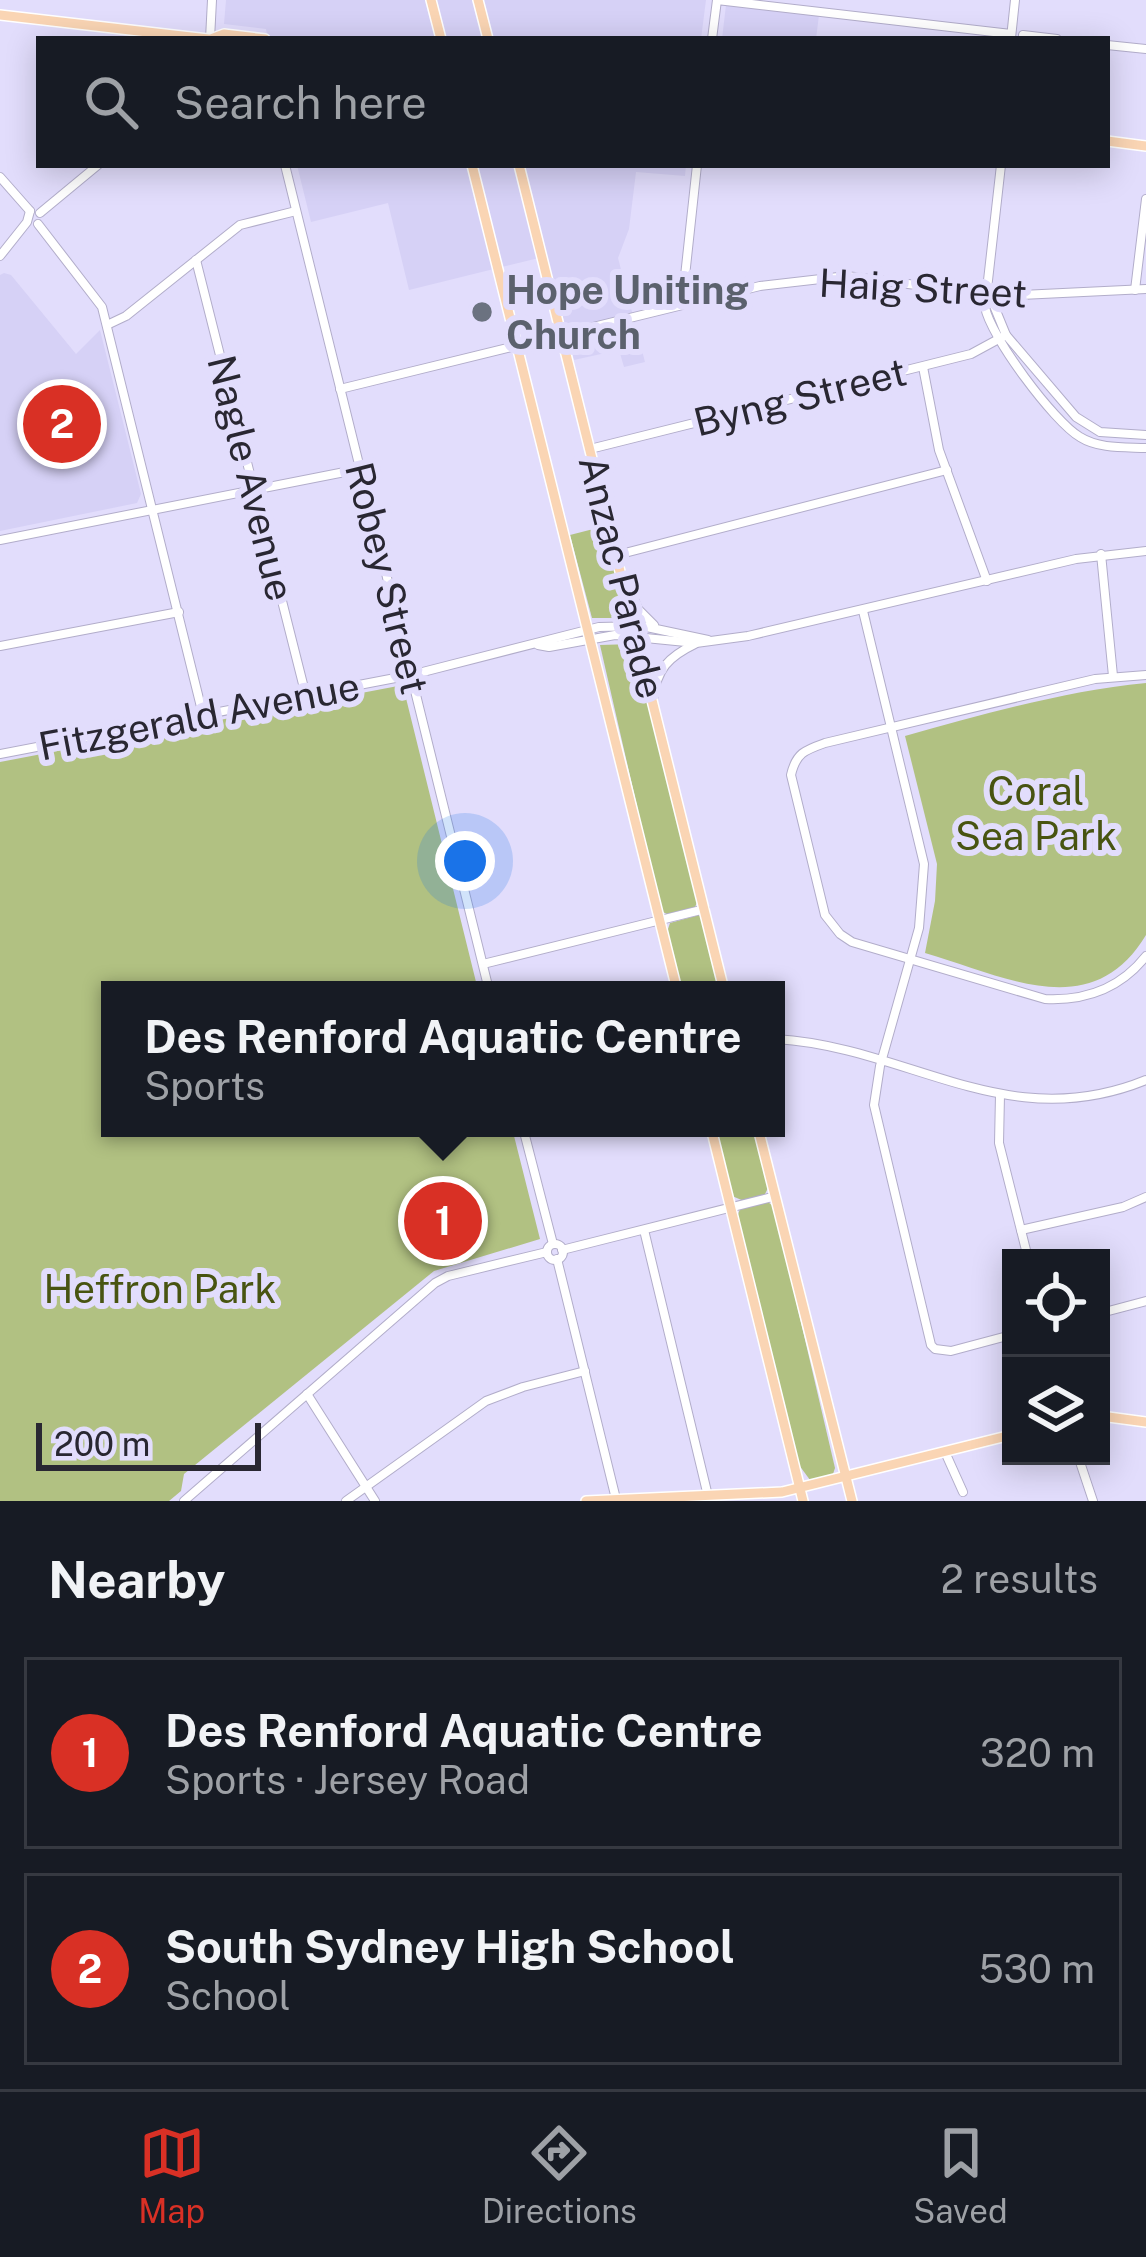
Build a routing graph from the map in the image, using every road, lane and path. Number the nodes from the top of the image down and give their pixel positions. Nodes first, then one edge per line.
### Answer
1 (212, 0) edge
2 (431, 0) edge
3 (478, 0) edge
4 (717, 0) edge
5 (1015, 0) edge
6 (0, 15) edge
7 (1023, 35) dead end
8 (184, 36) edge
9 (210, 36) edge
10 (440, 36) edge
11 (487, 36) edge
12 (712, 36) edge
13 (1011, 36) edge
14 (1032, 36) edge
15 (1110, 44) edge
16 (1146, 49) edge
17 (1110, 141) edge
18 (1146, 146) edge
19 (94, 168) edge
20 (286, 168) edge
21 (473, 168) edge
22 (520, 168) edge
23 (697, 168) edge
24 (1001, 168) edge
25 (0, 177) edge
26 (1146, 199) edge
27 (296, 211) junction
28 (35, 212) junction
29 (33, 223) junction
30 (0, 256) edge
31 (196, 260) junction
32 (1141, 290) edge
33 (989, 295) junction
34 (682, 304) junction
35 (107, 325) junction
36 (561, 335) junction
37 (1001, 338) junction
38 (518, 346) junction
39 (923, 368) junction
40 (340, 389) junction
41 (1146, 435) edge
42 (1146, 448) edge
43 (590, 449) junction
44 (360, 469) junction
45 (947, 470) junction
46 (254, 489) junction
47 (153, 508) junction
48 (0, 540) edge
49 (1146, 551) edge
50 (1101, 554) junction
51 (618, 560) junction
52 (987, 580) junction
53 (863, 611) junction
54 (179, 612) junction
55 (661, 629) junction
56 (636, 631) junction
57 (590, 633) junction
58 (708, 640) junction
59 (696, 643) junction
60 (0, 646) edge
61 (411, 675) junction
62 (1146, 675) edge
63 (1113, 676) junction
64 (306, 696) junction
65 (653, 702) junction
66 (203, 715) junction
67 (892, 728) junction
68 (0, 754) edge
69 (705, 909) junction
70 (660, 921) junction
71 (1146, 956) edge
72 (911, 961) junction
73 (483, 964) junction
74 (487, 981) edge
75 (675, 981) edge
76 (722, 981) edge
77 (785, 1040) edge
78 (882, 1062) junction
79 (1146, 1079) edge
80 (1000, 1095) junction
81 (525, 1137) edge
82 (714, 1137) edge
83 (760, 1137) edge
84 (776, 1196) junction
85 (1146, 1197) edge
86 (731, 1207) junction
87 (644, 1230) junction
88 (1021, 1230) junction
89 (1026, 1249) edge
90 (555, 1251) junction
91 (1146, 1301) edge
92 (1110, 1311) edge
93 (1002, 1338) edge
94 (585, 1372) junction
95 (308, 1394) junction
96 (1110, 1417) edge
97 (1146, 1422) edge
98 (1002, 1437) edge
99 (945, 1452) junction
100 (1081, 1465) edge
101 (845, 1477) junction
102 (366, 1487) junction
103 (800, 1489) junction
104 (963, 1492) dead end
105 (708, 1496) junction
106 (616, 1499) edge
107 (184, 1501) edge
108 (346, 1501) edge
109 (375, 1501) edge
110 (586, 1501) edge
111 (803, 1501) edge
112 (851, 1501) edge
113 (1093, 1501) edge

1 - 9 street
2 - 10 main road
3 - 11 main road
4 - 12 street
4 - 13 street
5 - 13 street
6 - 8 main road
7 - 14 street
15 - 16 street
17 - 18 main road
19 - 28 street
20 - 27 street, Robey Street
21 - 38 main road, Anzac Parade
22 - 36 main road, Anzac Parade
23 - 34 street
24 - 33 street
25 - 28 street
26 - 32 street
27 - 31 street
27 - 40 street, Robey Street
28 - 29 street
29 - 30 street
29 - 35 street
31 - 35 street
31 - 46 street, Nagle Avenue
32 - 33 street, Haig Street
33 - 34 street, Haig Street
33 - 37 street
34 - 36 street, Haig Street
35 - 47 street
36 - 38 street, Haig Street
36 - 43 main road, Anzac Parade
37 - 39 street, Byng Street
37 - 41 street
37 - 42 street
38 - 40 street, Haig Street
38 - 57 main road, Anzac Parade
39 - 43 street, Byng Street
39 - 45 street
40 - 44 street, Robey Street
43 - 51 main road, Anzac Parade
44 - 46 street
44 - 61 street, Robey Street
45 - 51 street
45 - 52 street
46 - 47 street
46 - 64 street, Nagle Avenue
47 - 48 street
47 - 54 street
49 - 50 street, Fitzgerald Avenue
50 - 52 street, Fitzgerald Avenue
50 - 63 street
51 - 55 street
51 - 56 main road, Anzac Parade
52 - 53 street, Fitzgerald Avenue
53 - 58 street, Fitzgerald Avenue
53 - 67 street
54 - 60 street
54 - 66 street
55 - 56 street, Fitzgerald Avenue
55 - 58 street, Fitzgerald Avenue
56 - 57 street, Fitzgerald Avenue
56 - 59 street, Fitzgerald Avenue
56 - 65 main road, Anzac Parade
57 - 61 street, Fitzgerald Avenue
57 - 70 main road, Anzac Parade
58 - 59 street, Fitzgerald Avenue
59 - 65 street
61 - 64 street, Fitzgerald Avenue
61 - 73 street, Robey Street
62 - 63 street
63 - 67 street
64 - 66 street, Fitzgerald Avenue
65 - 69 main road, Anzac Parade
66 - 68 street, Fitzgerald Avenue
67 - 72 street
67 - 72 street
69 - 70 street
69 - 76 main road, Anzac Parade
70 - 73 street
70 - 75 main road, Anzac Parade
71 - 72 street
72 - 78 street
73 - 74 street, Robey Street
77 - 78 street
78 - 80 street
78 - 93 street
79 - 80 street
80 - 88 street
81 - 90 street
82 - 86 main road
83 - 84 main road
84 - 86 street
84 - 101 main road
85 - 88 street
86 - 87 street
86 - 103 main road
87 - 90 street
87 - 105 street
88 - 89 street
90 - 94 street
90 - 95 street
91 - 92 street
94 - 102 street
94 - 106 street
95 - 102 street
95 - 107 street
96 - 97 main road
98 - 99 main road
99 - 101 main road
99 - 104 street
100 - 113 street
101 - 103 main road
101 - 112 main road
102 - 108 street
102 - 109 street
103 - 105 main road
103 - 111 main road
105 - 106 main road
106 - 110 main road

